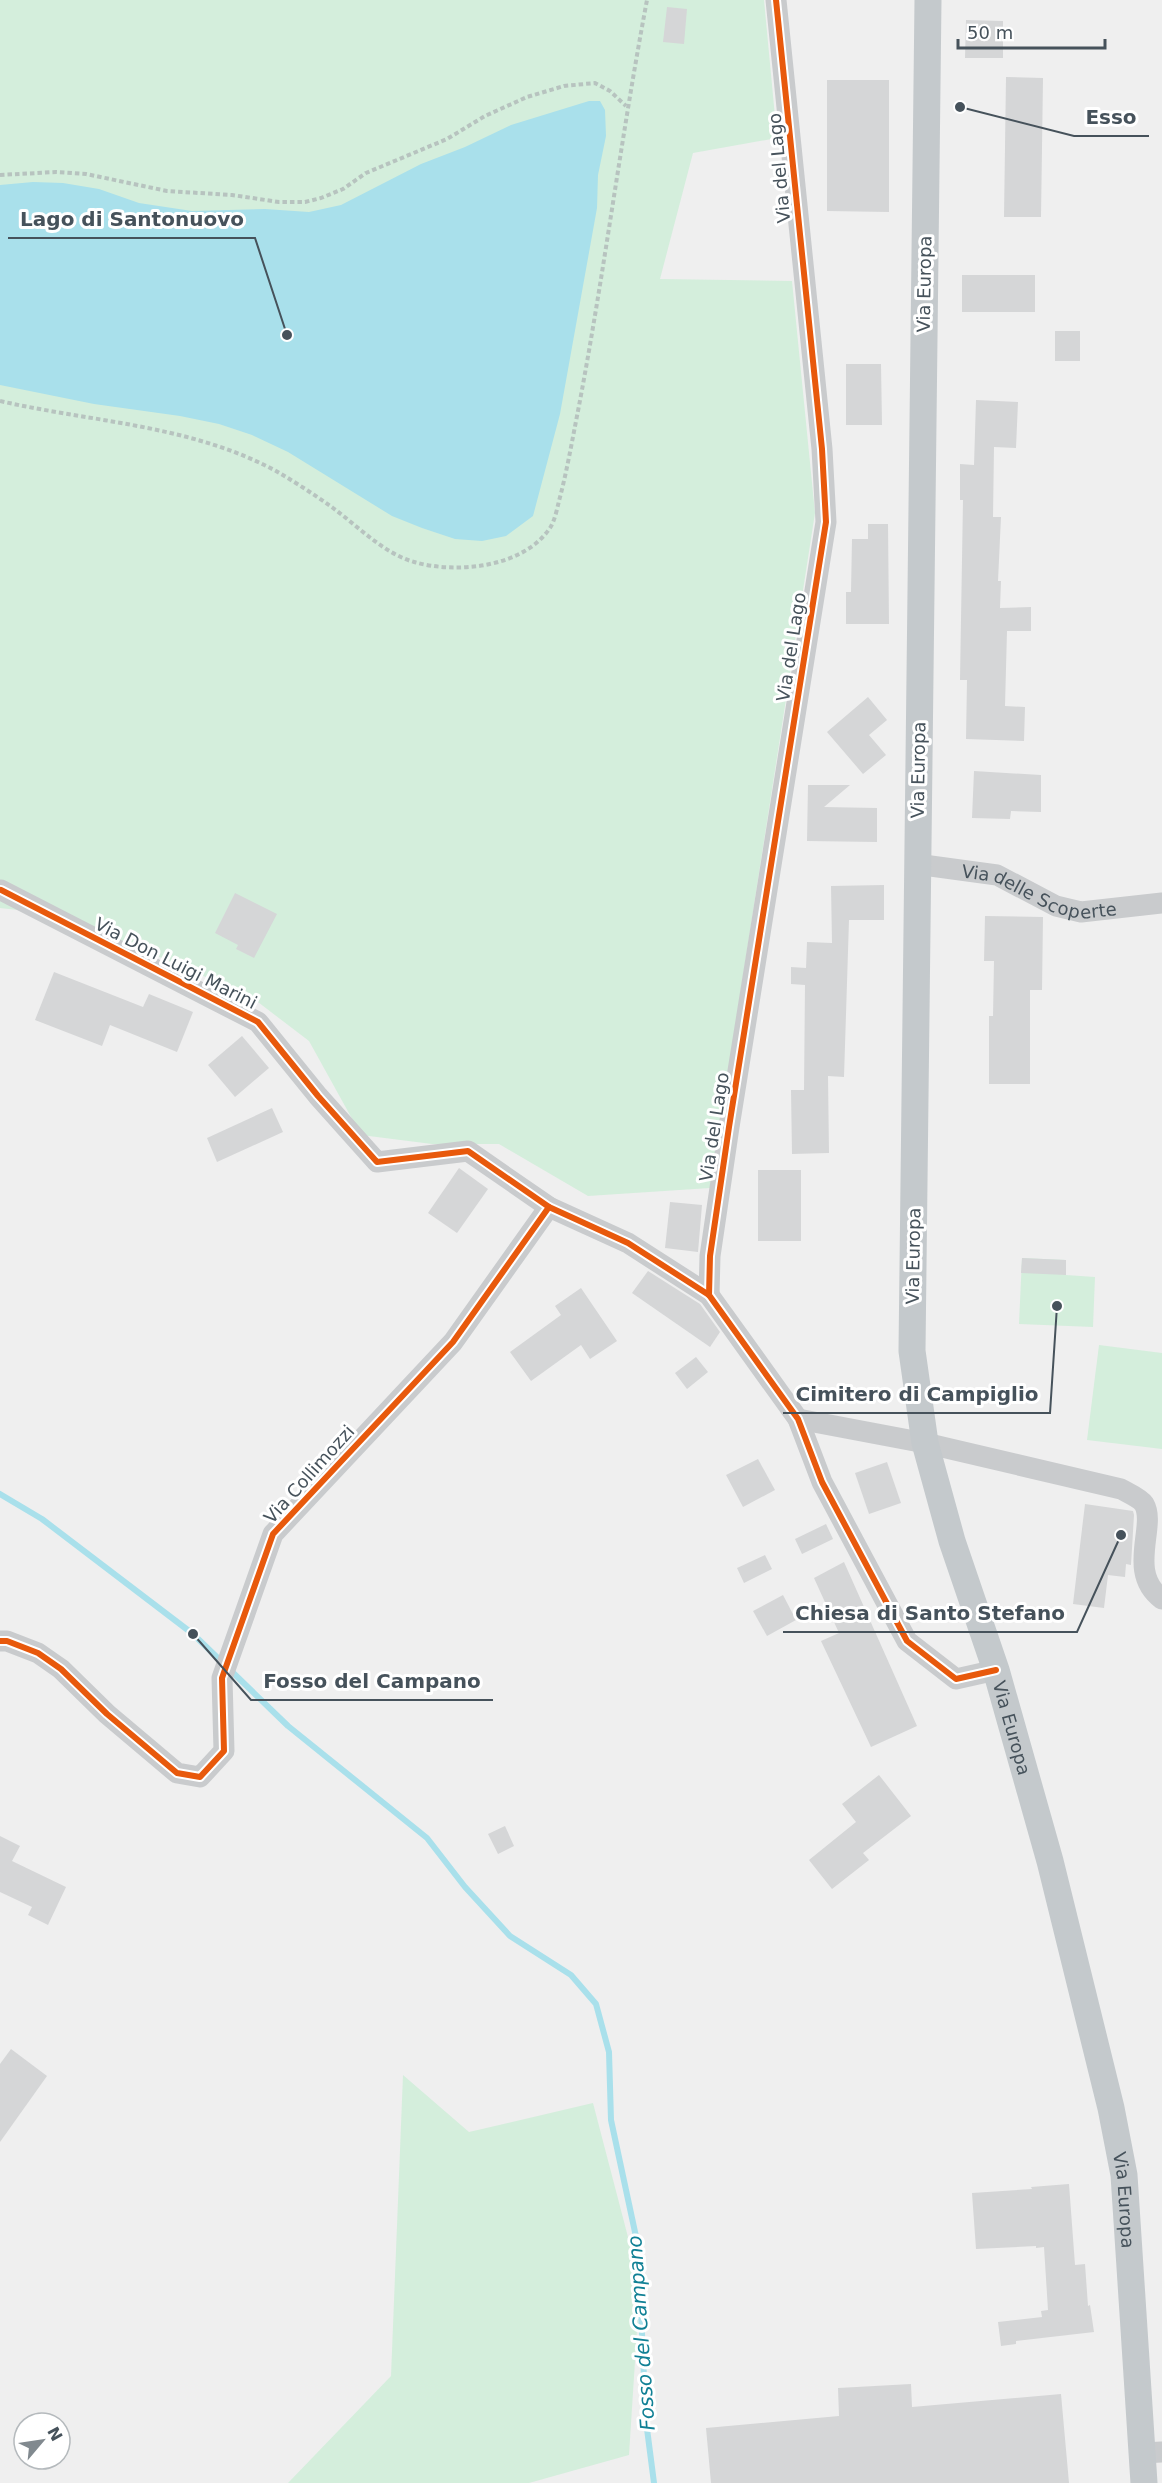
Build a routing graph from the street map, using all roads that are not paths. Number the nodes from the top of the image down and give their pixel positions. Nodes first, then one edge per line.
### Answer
1 (776, 0) edge
2 (928, 0) edge
3 (916, 864) junction
4 (1, 890) edge
5 (1162, 903) edge
6 (549, 1207) junction
7 (709, 1295) junction
8 (798, 1419) junction
9 (925, 1443) junction
10 (1162, 1599) edge
11 (0, 1641) edge
12 (996, 1670) junction
13 (1152, 2452) edge
14 (1144, 2483) edge

1 - 7 street, Via del Lago
2 - 3 main road, Via Europa
3 - 5 street, Via delle Scoperte
3 - 9 main road, Via Europa
4 - 6 street, Via Don Luigi Marini
6 - 7 street, Via Don Luigi Marini
6 - 11 street, Via Collimozzi
7 - 8 street, Via Don Luigi Marini
8 - 9 street
8 - 12 street, Via Don Luigi Marini
9 - 10 street
9 - 12 main road, Via Europa
12 - 13 main road, Via Europa
13 - 14 main road, Via Europa

